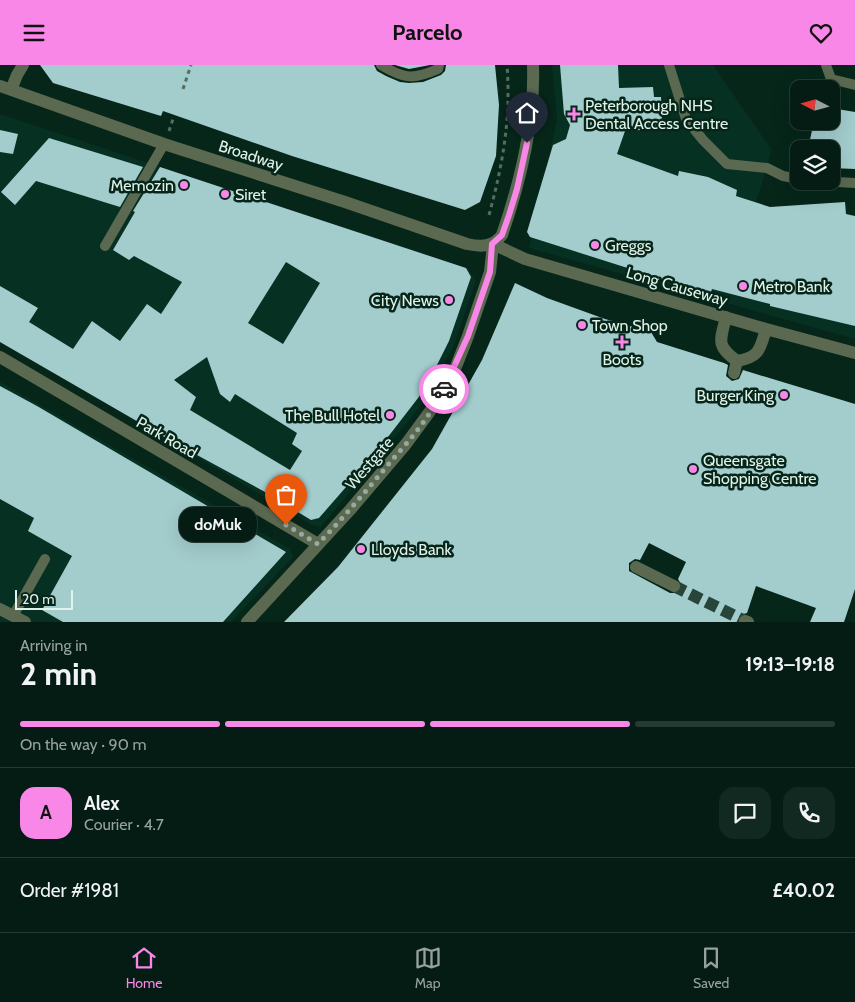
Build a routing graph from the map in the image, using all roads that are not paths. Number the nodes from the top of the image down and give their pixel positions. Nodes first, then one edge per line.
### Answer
1 (23, 65) edge
2 (381, 65) edge
3 (439, 65) edge
4 (533, 65) edge
5 (670, 65) edge
6 (826, 65) edge
7 (855, 85) edge
8 (6, 88) edge
9 (164, 144) junction
10 (790, 177) edge
11 (840, 182) edge
12 (855, 183) edge
13 (492, 244) junction
14 (105, 246) dead end
15 (726, 317) junction
16 (766, 329) junction
17 (855, 353) edge
18 (0, 357) edge
19 (318, 544) junction
20 (45, 559) dead end
21 (636, 567) dead end
22 (674, 586) tunnel mouth
23 (0, 609) edge
24 (13, 616) junction
25 (25, 622) edge
26 (247, 622) edge

1 - 8 street
2 - 3 lane
4 - 13 street
5 - 10 lane
6 - 7 lane
8 - 9 street, Broadway
9 - 13 street, Broadway
9 - 14 lane
11 - 12 lane
13 - 15 street, Long Causeway
13 - 19 street, Westgate
15 - 16 street, Long Causeway
15 - 16 street
16 - 17 street, Long Causeway
18 - 19 street, Park Road
19 - 26 street, Westgate
20 - 24 lane
21 - 22 street
23 - 24 street
24 - 25 street

